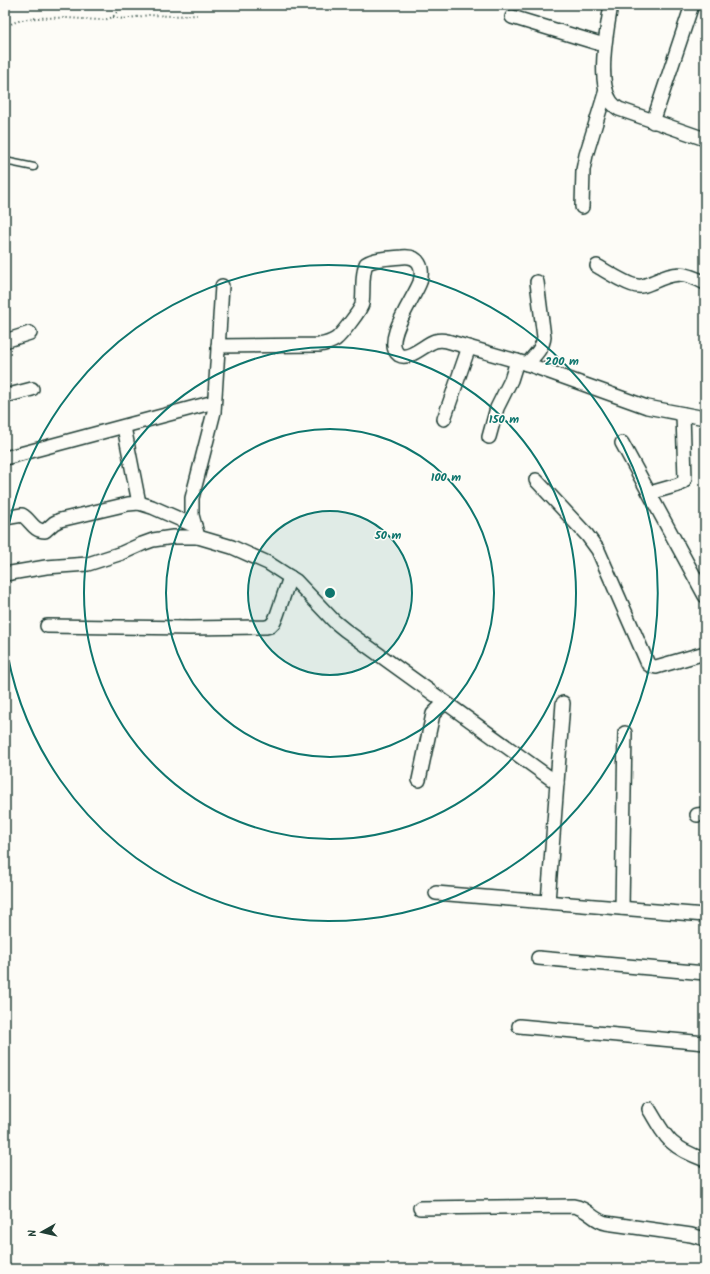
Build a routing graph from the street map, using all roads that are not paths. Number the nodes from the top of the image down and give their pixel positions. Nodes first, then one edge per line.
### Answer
1 (692, 5) edge
2 (613, 6) edge
3 (512, 17) dead end
4 (604, 45) junction
5 (606, 90) junction
6 (653, 122) junction
7 (705, 139) edge
8 (5, 160) edge
9 (34, 167) dead end
10 (582, 207) dead end
11 (597, 266) dead end
12 (537, 282) dead end
13 (705, 283) edge
14 (222, 286) dead end
15 (30, 333) dead end
16 (5, 341) edge
17 (218, 346) junction
18 (469, 347) junction
19 (522, 363) junction
20 (32, 389) dead end
21 (5, 396) edge
22 (214, 402) junction
23 (683, 414) junction
24 (705, 418) edge
25 (444, 419) dead end
26 (124, 427) junction
27 (489, 437) dead end
28 (622, 442) dead end
29 (5, 458) edge
30 (536, 480) dead end
31 (650, 494) junction
32 (139, 503) junction
33 (5, 518) edge
34 (196, 532) junction
35 (5, 574) edge
36 (290, 577) junction
37 (705, 596) edge
38 (47, 626) dead end
39 (705, 653) edge
40 (446, 703) junction
41 (563, 703) dead end
42 (626, 733) dead end
43 (419, 780) dead end
44 (557, 783) junction
45 (436, 893) dead end
46 (548, 902) junction
47 (622, 908) junction
48 (705, 915) edge
49 (538, 958) dead end
50 (705, 973) edge
51 (519, 1026) dead end
52 (705, 1043) edge
53 (649, 1109) dead end
54 (705, 1160) edge
55 (420, 1208) dead end
56 (705, 1239) edge

1 - 6 street
2 - 4 street
3 - 4 street
4 - 5 street
5 - 6 street
5 - 10 street
6 - 7 street
8 - 9 lane
11 - 13 street
12 - 19 street
14 - 17 street
15 - 16 street
17 - 18 street
17 - 22 street
18 - 19 street
18 - 25 street
19 - 23 street
19 - 27 street
20 - 21 street
22 - 26 street
22 - 34 street
23 - 24 street
23 - 31 street
26 - 29 street
26 - 32 street
28 - 31 street
30 - 39 street
31 - 37 street
32 - 33 street
32 - 34 street
34 - 35 street
34 - 36 street
36 - 38 street
36 - 40 street
40 - 43 street
40 - 44 street
41 - 44 street
42 - 47 street
44 - 46 street
45 - 46 street
46 - 47 street
47 - 48 street
49 - 50 street
51 - 52 street
53 - 54 street
55 - 56 street

